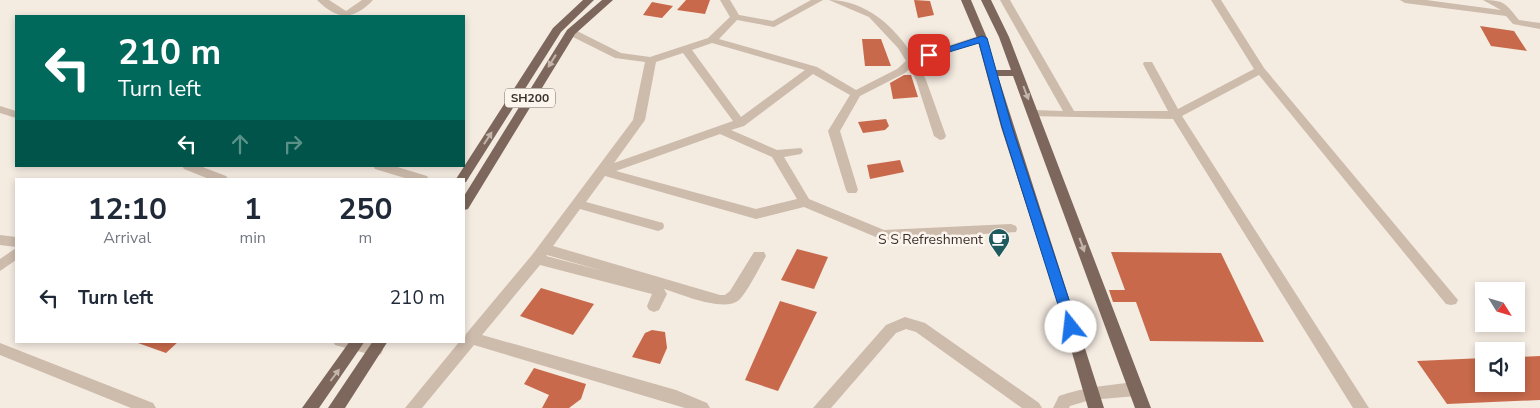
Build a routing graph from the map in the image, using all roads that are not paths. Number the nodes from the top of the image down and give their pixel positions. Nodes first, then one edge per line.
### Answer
1 (322, 0) edge
2 (368, 0) edge
3 (589, 0) edge
4 (608, 0) edge
5 (725, 0) edge
6 (818, 0) edge
7 (834, 0) edge
8 (966, 0) edge
9 (986, 0) edge
10 (1005, 0) edge
11 (1216, 0) edge
12 (1405, 0) edge
13 (1488, 0) edge
14 (1510, 14) junction
15 (344, 15) edge
16 (347, 15) edge
17 (735, 17) junction
18 (1540, 26) edge
19 (570, 32) junction
20 (1004, 37) junction
21 (982, 38) junction
22 (712, 40) junction
23 (685, 48) junction
24 (651, 60) junction
25 (911, 61) junction
26 (1148, 64) dead end
27 (813, 70) junction
28 (1260, 70) junction
29 (993, 73) junction
30 (1018, 73) junction
31 (856, 94) junction
32 (1033, 114) junction
33 (1071, 115) junction
34 (1176, 115) junction
35 (740, 123) junction
36 (720, 130) junction
37 (940, 136) dead end
38 (798, 151) dead end
39 (776, 154) junction
40 (191, 167) edge
41 (382, 167) edge
42 (201, 171) junction
43 (603, 172) junction
44 (190, 178) edge
45 (219, 178) edge
46 (420, 178) edge
47 (463, 178) edge
48 (468, 190) edge
49 (852, 190) dead end
50 (805, 202) junction
51 (578, 204) junction
52 (658, 226) dead end
53 (1011, 229) dead end
54 (0, 240) edge
55 (15, 242) edge
56 (15, 254) edge
57 (541, 254) junction
58 (759, 256) dead end
59 (0, 266) edge
60 (1451, 300) dead end
61 (654, 306) dead end
62 (471, 338) junction
63 (351, 343) edge
64 (378, 345) edge
65 (0, 349) edge
66 (1136, 389) junction
67 (1090, 392) junction
68 (148, 408) edge
69 (310, 408) edge
70 (336, 408) edge
71 (413, 408) edge
72 (702, 408) edge
73 (821, 408) edge
74 (1034, 408) edge
75 (1061, 408) edge
76 (1096, 408) edge
77 (1143, 408) edge
78 (1361, 408) edge

1 - 15 street
2 - 16 street
47 -> 3 main road, SH200
4 - 19 main road, SH200
5 - 17 street
6 - 17 street
7 - 25 street
8 - 21 main road
9 - 20 main road
10 - 33 street
11 - 28 street
12 - 14 street
13 - 14 street
14 - 18 street
17 - 22 street
19 - 24 street
19 -> 48 main road, SH200
20 - 21 main road
20 - 30 main road
21 - 25 street
21 - 29 main road
22 - 23 street
22 - 27 street
23 - 24 street
23 - 35 street
24 - 43 street
25 - 31 street
25 - 37 street
26 - 34 street
27 - 31 street
27 - 35 street
28 - 34 street
28 - 60 street
29 - 30 main road
29 - 67 main road
30 -> 32 main road
31 - 49 street
32 - 33 street
32 -> 66 main road
33 - 34 street
34 - 78 street
35 - 36 street
36 - 39 street
36 - 43 street
38 - 39 street
39 - 50 street
40 - 42 street
41 - 46 street
42 - 44 street
42 - 45 street
43 - 50 street
43 - 51 street
50 - 53 street
51 - 52 street
51 - 57 street
54 - 55 street
56 - 59 street
57 - 58 street
57 - 61 street
57 - 62 street
62 - 71 street
62 - 72 street
63 - 64 street
69 -> 63 main road
64 - 70 main road
65 - 68 street
66 - 67 street
66 - 77 main road
67 - 75 street
67 - 76 main road
73 - 74 street

